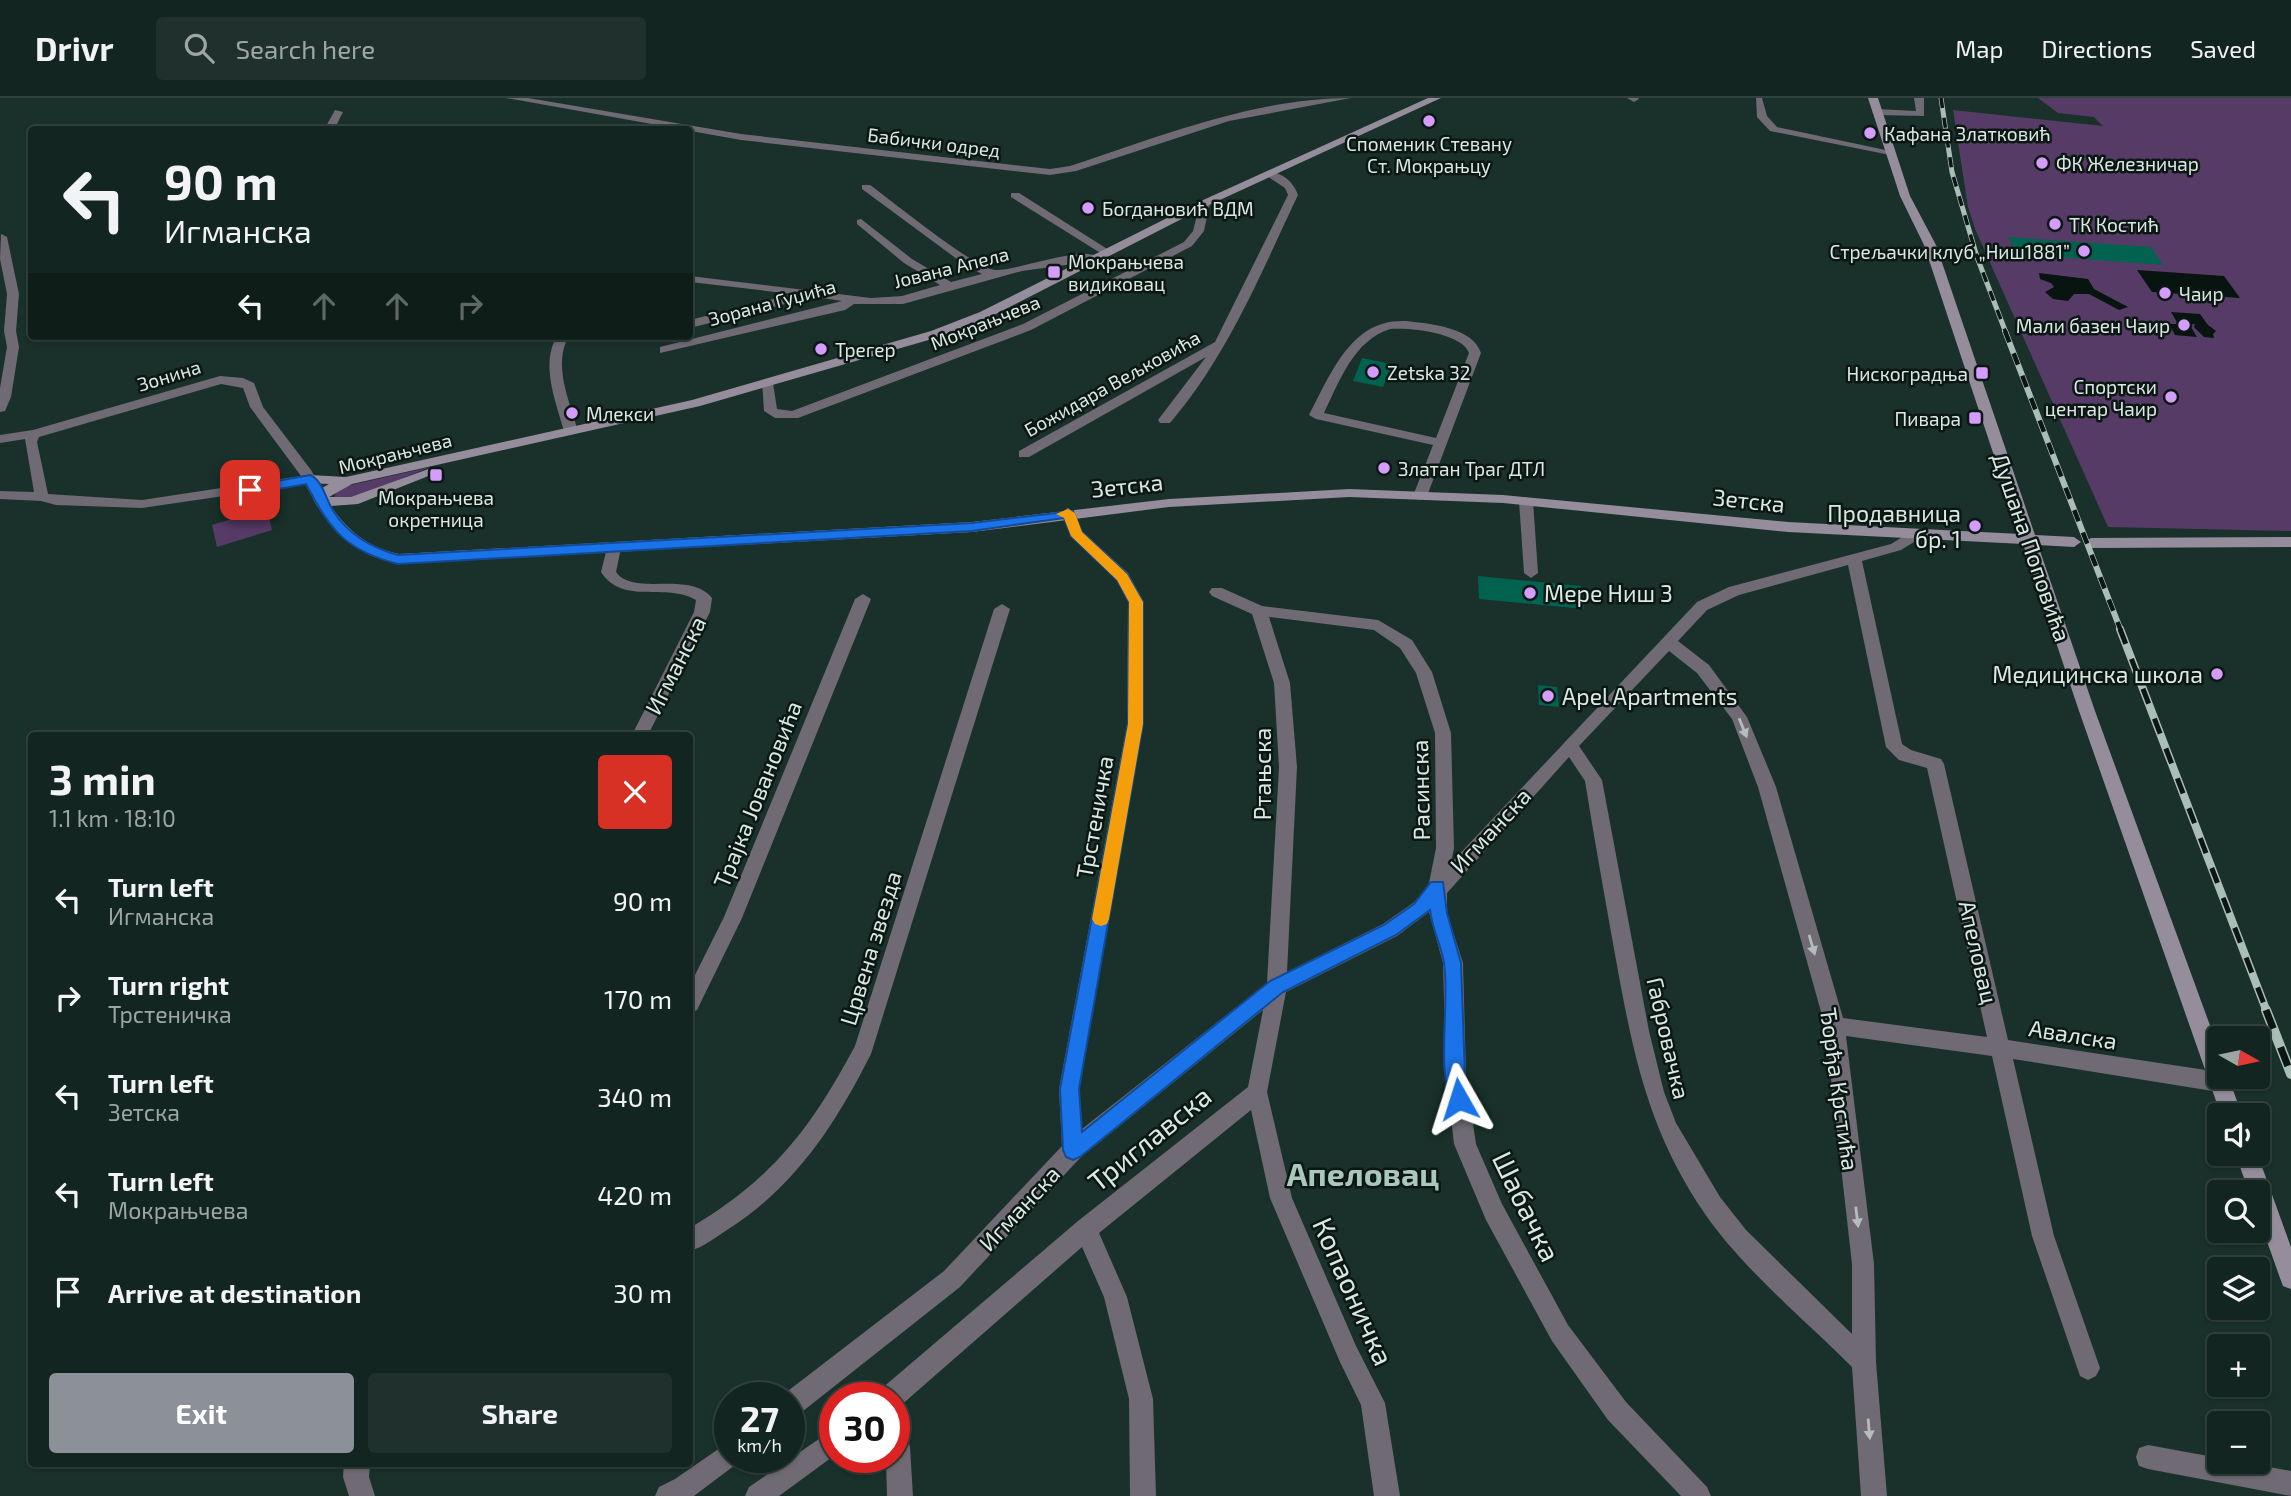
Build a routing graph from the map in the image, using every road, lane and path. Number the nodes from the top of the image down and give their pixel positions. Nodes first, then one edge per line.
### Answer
1 (512, 98) edge
2 (1346, 98) edge
3 (1437, 98) edge
4 (1873, 98) edge
5 (1919, 98) edge
6 (1759, 100) dead end
7 (1877, 111) junction
8 (338, 112) dead end
9 (332, 126) edge
10 (676, 126) edge
11 (693, 129) edge
12 (1890, 152) junction
13 (1270, 174) junction
14 (866, 187) dead end
15 (1015, 195) dead end
16 (1205, 203) junction
17 (861, 222) dead end
18 (1, 237) edge
19 (1101, 255) junction
20 (992, 274) junction
21 (693, 279) edge
22 (949, 286) junction
23 (811, 294) junction
24 (850, 301) junction
25 (693, 323) edge
26 (561, 340) edge
27 (1219, 345) junction
28 (664, 349) dead end
29 (767, 383) junction
30 (0, 408) edge
31 (1165, 420) dead end
32 (571, 431) junction
33 (34, 434) junction
34 (0, 439) edge
35 (1440, 443) junction
36 (482, 452) junction
37 (1024, 454) dead end
38 (310, 479) junction
39 (348, 481) junction
40 (0, 495) edge
41 (369, 496) junction
42 (1420, 496) junction
43 (42, 498) junction
44 (321, 501) junction
45 (1526, 501) junction
46 (1068, 513) junction
47 (1917, 534) junction
48 (349, 537) junction
49 (2029, 539) junction
50 (2074, 542) dead end
51 (2291, 542) edge
52 (2091, 543) dead end
53 (614, 548) junction
54 (1854, 558) junction
55 (1531, 573) dead end
56 (1217, 593) dead end
57 (863, 599) dead end
58 (1002, 609) dead end
59 (1259, 611) junction
60 (1667, 641) junction
61 (642, 732) edge
62 (1570, 745) junction
63 (1437, 887) junction
64 (1277, 987) junction
65 (693, 998) edge
66 (1835, 1026) junction
67 (2001, 1048) junction
68 (2207, 1048) edge
69 (2207, 1080) edge
70 (1257, 1091) junction
71 (1073, 1150) junction
72 (2251, 1166) edge
73 (1086, 1229) junction
74 (693, 1239) edge
75 (2291, 1278) edge
76 (1864, 1362) junction
77 (2088, 1367) dead end
78 (909, 1382) edge
79 (805, 1394) edge
80 (819, 1452) edge
81 (2148, 1457) dead end
82 (714, 1465) edge
83 (357, 1467) edge
84 (899, 1473) edge
85 (2291, 1484) edge
86 (362, 1496) edge
87 (668, 1496) edge
88 (758, 1496) edge
89 (900, 1496) edge
90 (1143, 1496) edge
91 (1387, 1496) edge
92 (1698, 1496) edge
93 (1874, 1496) edge

1 - 10 street, Бабички одред
2 - 11 street, Бабички одред
3 - 13 street, Мокрањчева
4 - 7 street, Душана Поповића
5 - 7 street
6 - 12 street
7 - 12 street, Душана Поповића
8 - 9 street
12 - 49 street, Душана Поповића
13 - 16 street, Мокрањчева
13 - 27 street, Божидара Вељковића
14 - 20 street
15 - 19 street
16 - 19 street, Мокрањчева
16 - 29 street, Мокрањчева
17 - 22 street
18 - 30 street
19 - 20 street, Јована Апела
19 - 29 street, Мокрањчева
20 - 22 street, Јована Апела
21 - 23 street, Јована Апела
22 - 24 street, Јована Апела
23 - 24 street, Јована Апела
23 - 25 street
24 - 28 street, Зорана Гуџића
26 - 32 street
27 - 31 street, Божидара Вељковића
27 - 37 street, Божидара Вељковића
29 - 32 street, Мокрањчева
32 - 36 street, Мокрањчева
33 - 34 street, Зонина
33 - 38 street, Зонина
33 - 43 street
35 - 35 street
35 - 42 street
36 - 39 street, Мокрањчева
36 - 41 street, Мокрањчева
38 - 39 street
38 - 43 street, Мокрањчева
38 - 44 street, Зонина
39 - 44 street, Мокрањчева
40 - 43 street, Мокрањчева
41 - 44 street, Мокрањчева
41 - 48 street
42 - 45 street, Зетска
42 - 46 street, Зетска
44 - 48 street, Зетска
45 - 47 street, Зетска
45 - 55 street
46 - 53 street, Зетска
46 - 71 street, Трстеничка
47 - 49 street, Зетска
47 - 54 street, Игманска
48 - 53 street, Зетска
49 - 50 street, Зетска
49 - 68 street, Душана Поповића
51 - 52 street
53 - 61 street, Игманска
54 - 60 street, Игманска
54 - 67 street, Апеловац
56 - 59 street
57 - 65 street, Трајка Јовановића
58 - 74 street, Црвена звезда
59 - 63 street, Расинска
59 - 64 street, Ртањска
60 - 62 street, Игманска
60 -> 66 street, Ђорђа Крстића
62 - 63 street, Игманска
62 - 76 street, Габровачка
63 - 64 street, Игманска
63 - 92 street, Шабачка
64 - 70 street, Копаоничка
64 - 71 street, Игманска
66 - 67 street, Авалска
66 -> 76 street, Ђорђа Крстића
67 - 69 street, Авалска
67 - 77 street, Апеловац
70 - 73 street, Триглавска
70 - 91 street, Копаоничка
71 - 79 street, Игманска
72 - 75 street
73 - 78 street, Триглавска
73 - 90 street
76 -> 93 street, Ђорђа Крстића
80 - 88 street
81 - 85 street
82 - 87 street
83 - 86 street
84 - 89 street

